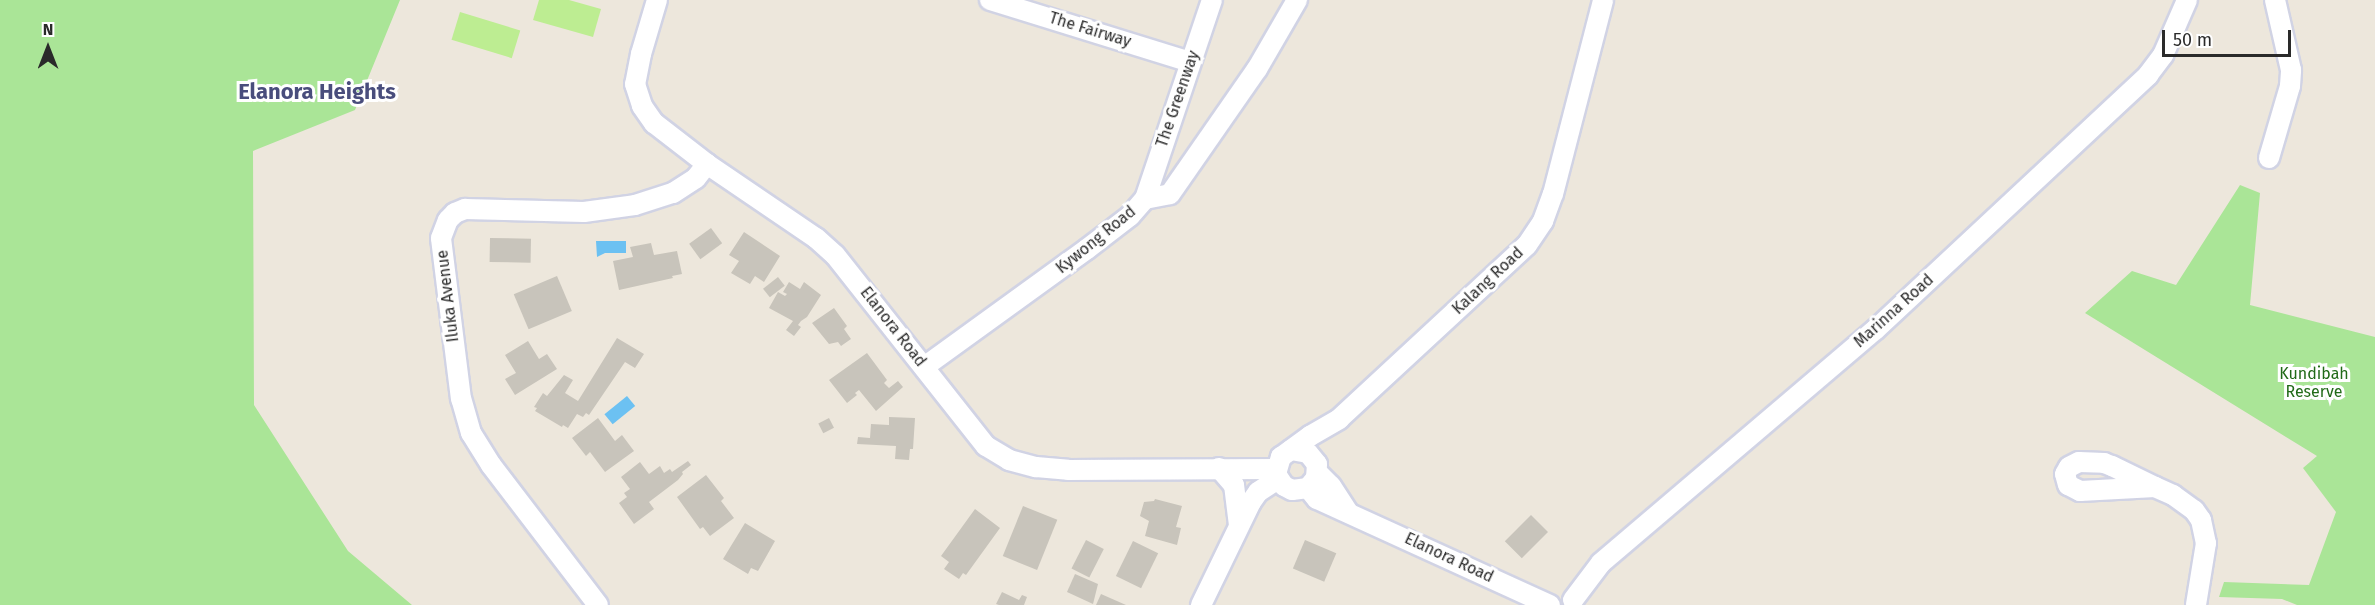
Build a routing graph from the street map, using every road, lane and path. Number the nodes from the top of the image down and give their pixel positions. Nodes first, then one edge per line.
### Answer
1 (657, 0) edge
2 (990, 0) edge
3 (1212, 0) edge
4 (1297, 0) edge
5 (1603, 0) edge
6 (2187, 0) edge
7 (2275, 0) edge
8 (1190, 62) junction
9 (2269, 158) dead end
10 (707, 164) junction
11 (1145, 199) junction
12 (924, 367) junction
13 (1339, 419) junction
14 (1291, 450) junction
15 (1219, 468) junction
16 (1313, 472) junction
17 (1277, 474) junction
18 (2155, 486) dead end
19 (1239, 526) junction
20 (1564, 604) edge
21 (598, 605) edge
22 (1201, 605) edge
23 (2196, 605) edge

1 - 10 street, Elanora Road
2 - 8 street, The Fairway
3 - 8 street, The Greenway
4 - 11 street, Kywong Road
5 - 13 street, Kalang Road
6 - 20 street, Marinna Road
7 - 9 street
8 - 11 street, The Greenway
10 - 12 street, Elanora Road
10 - 21 street, Iluka Avenue
11 - 12 street, Kywong Road
12 - 15 street, Elanora Road
13 - 14 street, Kalang Road
13 - 16 street, Kalang Road
14 - 16 street
14 - 17 street
15 - 17 street, Elanora Road
15 - 19 street
16 - 17 street
16 - 20 street, Elanora Road
17 - 19 street
18 - 23 street
19 - 22 street

